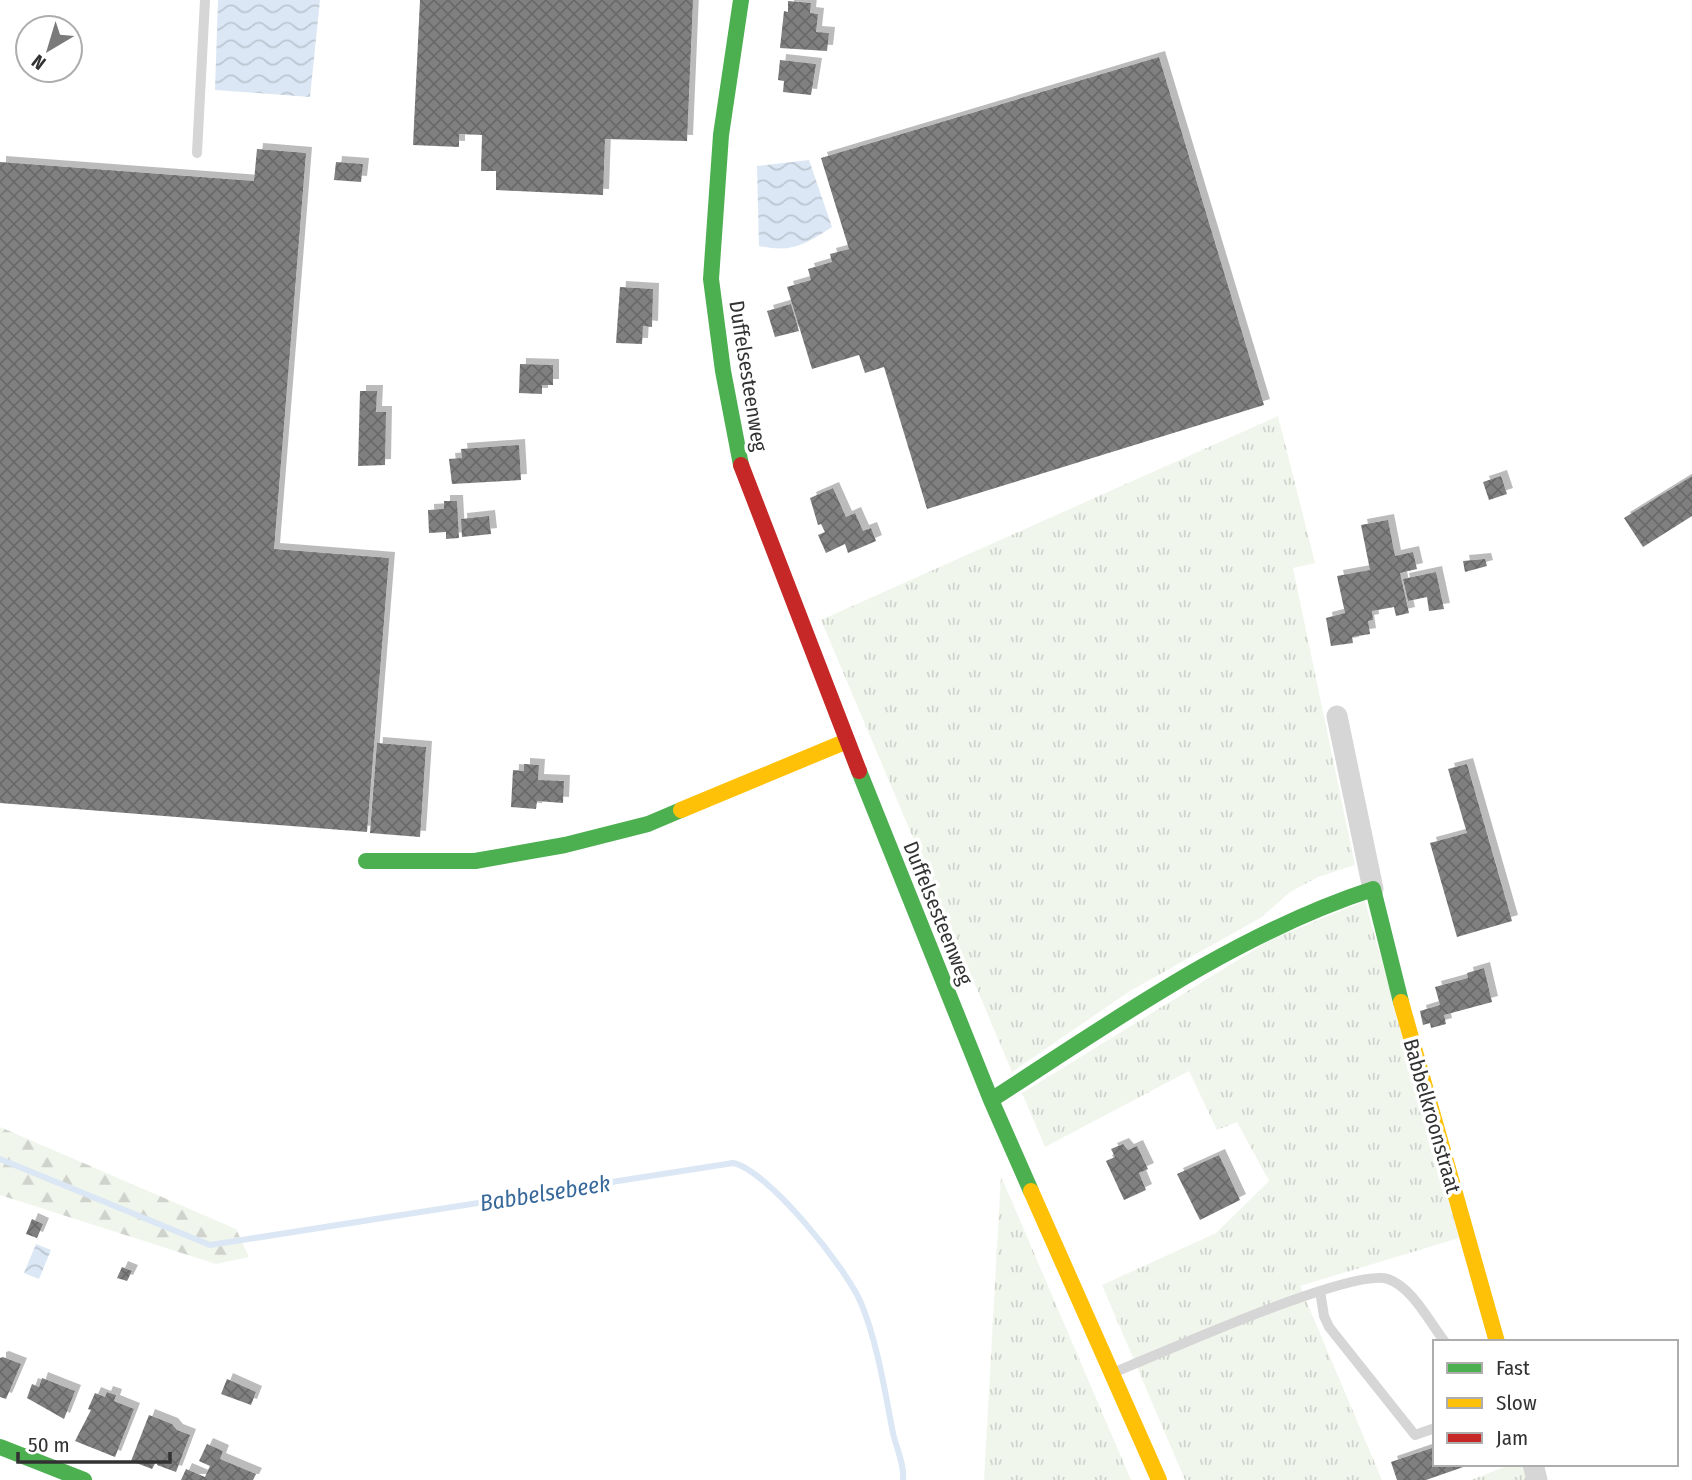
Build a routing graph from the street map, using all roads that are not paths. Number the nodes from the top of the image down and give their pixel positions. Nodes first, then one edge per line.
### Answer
1 (205, 0) edge
2 (741, 0) edge
3 (197, 153) dead end
4 (1337, 716) dead end
5 (846, 741) junction
6 (366, 861) dead end
7 (1373, 889) junction
8 (991, 1100) junction
9 (1320, 1291) junction
10 (1443, 1340) edge
11 (1496, 1340) edge
12 (1112, 1373) junction
13 (1433, 1429) edge
14 (0, 1447) edge
15 (83, 1480) edge
16 (1159, 1480) edge

1 - 3 lane
2 - 5 street, Duffelsesteenweg
4 - 7 street, Babbelkroonstraat
5 - 6 street
5 - 8 street, Duffelsesteenweg
7 - 8 street
7 - 11 street, Babbelkroonstraat
8 - 12 street, Duffelsesteenweg
9 - 10 lane
9 - 12 lane
9 - 13 lane
12 - 16 street, Duffelsesteenweg
14 - 15 street

